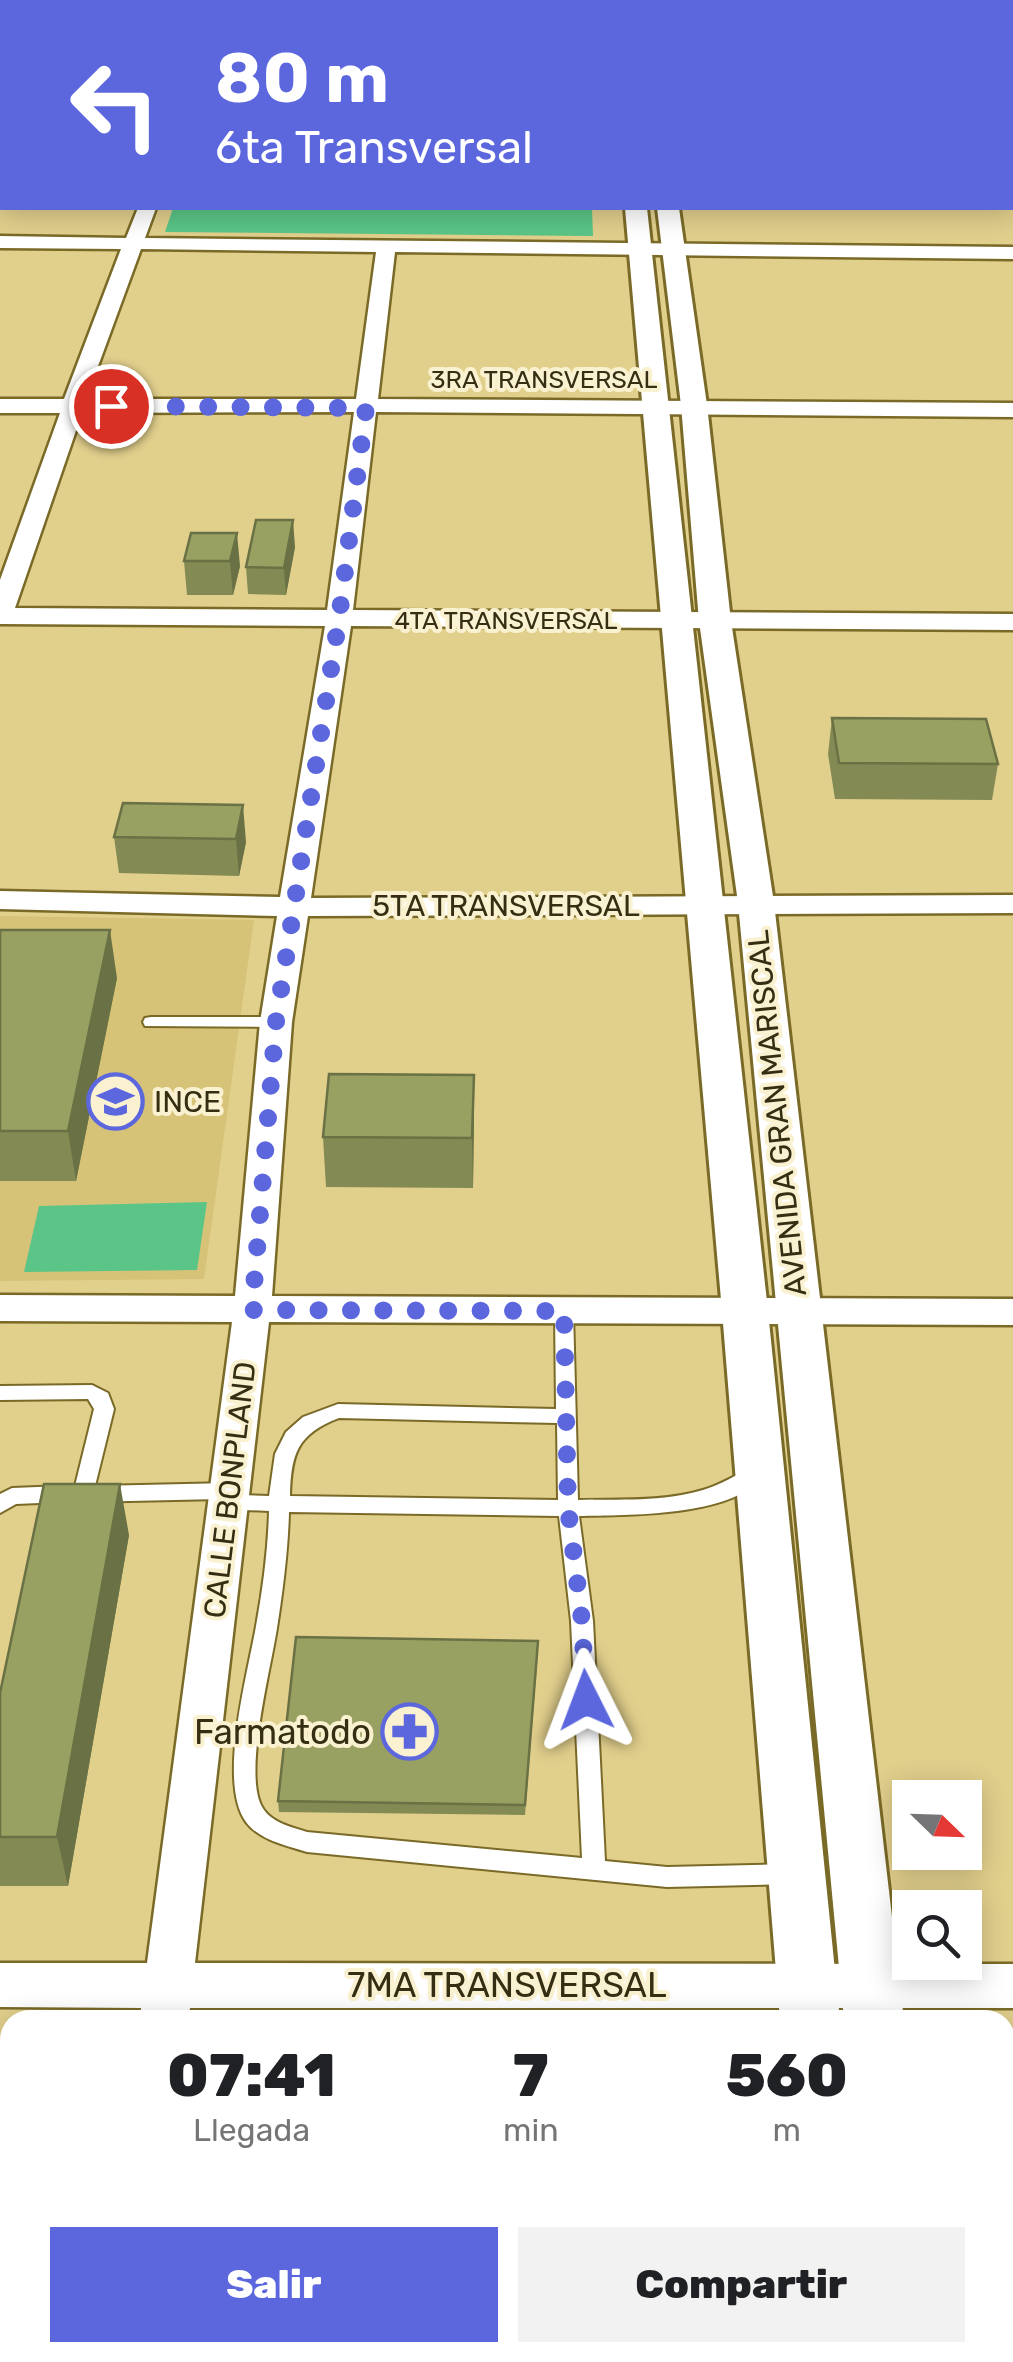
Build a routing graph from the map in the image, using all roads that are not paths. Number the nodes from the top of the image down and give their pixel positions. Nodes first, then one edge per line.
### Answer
1 (147, 210) edge
2 (637, 210) edge
3 (667, 210) edge
4 (0, 242) edge
5 (134, 244) junction
6 (386, 247) junction
7 (656, 250) junction
8 (1013, 254) edge
9 (0, 406) edge
10 (74, 406) junction
11 (676, 406) junction
12 (366, 408) junction
13 (1013, 410) edge
14 (7, 572) edge
15 (0, 616) edge
16 (339, 618) junction
17 (697, 621) junction
18 (1013, 622) edge
19 (0, 900) edge
20 (756, 903) junction
21 (705, 904) junction
22 (1013, 904) edge
23 (296, 907) junction
24 (152, 1022) dead end
25 (276, 1022) junction
26 (0, 1308) edge
27 (252, 1310) junction
28 (564, 1311) junction
29 (745, 1312) junction
30 (796, 1312) junction
31 (1013, 1312) edge
32 (0, 1393) edge
33 (568, 1416) junction
34 (760, 1472) junction
35 (84, 1494) junction
36 (229, 1497) junction
37 (282, 1504) junction
38 (0, 1505) edge
39 (568, 1508) junction
40 (594, 1871) junction
41 (797, 1874) junction
42 (0, 1986) edge
43 (1013, 1986) edge
44 (166, 2002) edge
45 (808, 2003) edge
46 (871, 2003) edge

1 - 5 street
2 - 7 street, AVENIDA GRAN MARISCAL
3 - 7 street, AVENIDA GRAN MARISCAL
4 - 5 street
5 - 6 street
5 - 10 street
6 - 7 street
6 - 12 street, CALLE BONPLAND
7 - 8 street
7 - 11 street, AVENIDA GRAN MARISCAL
9 - 10 street, 3RA TRANSVERSAL
10 - 12 street, 3RA TRANSVERSAL
10 - 14 street
11 - 12 street, 3RA TRANSVERSAL
11 - 13 street, 3RA TRANSVERSAL
11 - 17 street, AVENIDA GRAN MARISCAL
12 - 16 street, CALLE BONPLAND
14 - 15 street
15 - 16 street, 4TA TRANSVERSAL
16 - 17 street, 4TA TRANSVERSAL
16 - 23 street, CALLE BONPLAND
17 - 18 street, 4TA TRANSVERSAL
17 - 20 street, AVENIDA GRAN MARISCAL
17 - 21 street, AVENIDA GRAN MARISCAL
19 - 23 street, 5TA TRANSVERSAL
20 - 21 street, 5TA TRANSVERSAL
20 - 22 street, 5TA TRANSVERSAL
20 - 30 street, AVENIDA GRAN MARISCAL
21 - 23 street, 5TA TRANSVERSAL
21 - 29 street, AVENIDA GRAN MARISCAL
23 - 25 street, CALLE BONPLAND
24 - 25 lane
25 - 27 street, CALLE BONPLAND
26 - 27 street
27 - 28 street
27 - 36 street, CALLE BONPLAND
28 - 29 street
28 - 33 lane
29 - 30 street
29 - 34 street, AVENIDA GRAN MARISCAL
30 - 31 street
30 - 46 street, AVENIDA GRAN MARISCAL
32 - 35 lane
33 - 37 lane
33 - 39 lane
34 - 39 lane
34 - 41 street, AVENIDA GRAN MARISCAL
35 - 36 lane
35 - 38 lane
36 - 37 lane
36 - 44 street, CALLE BONPLAND
37 - 39 lane
37 - 40 lane
39 - 40 lane
40 - 41 lane
41 - 45 street, AVENIDA GRAN MARISCAL
42 - 44 street, 7MA TRANSVERSAL
43 - 46 street, 7MA TRANSVERSAL
44 - 45 street, 7MA TRANSVERSAL
45 - 46 street, 7MA TRANSVERSAL

